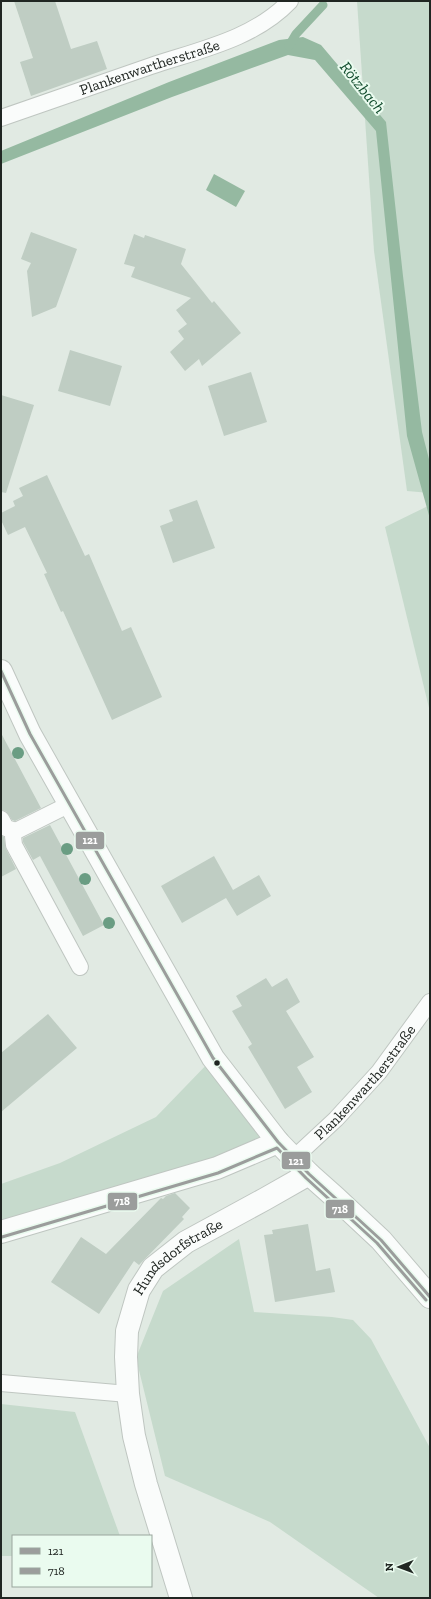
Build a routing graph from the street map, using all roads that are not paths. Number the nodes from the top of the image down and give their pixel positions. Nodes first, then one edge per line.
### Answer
1 (290, 1) edge
2 (1, 118) edge
3 (1, 671) edge
4 (70, 804) junction
5 (1, 819) edge
6 (16, 831) junction
7 (80, 967) dead end
8 (430, 1002) edge
9 (278, 1142) junction
10 (294, 1158) junction
11 (309, 1174) junction
12 (1, 1232) edge
13 (430, 1297) edge
14 (1, 1383) edge
15 (128, 1394) junction
16 (181, 1598) edge

1 - 2 lane, Plankenwartherstraße
3 - 4 street
4 - 6 lane
4 - 9 street
5 - 6 lane
6 - 7 lane
8 - 10 lane, Plankenwartherstraße
9 - 10 street
9 - 12 street
10 - 11 street
11 - 13 street
11 - 15 street, Hundsdorfstraße
14 - 15 lane
15 - 16 street, Hundsdorfstraße

